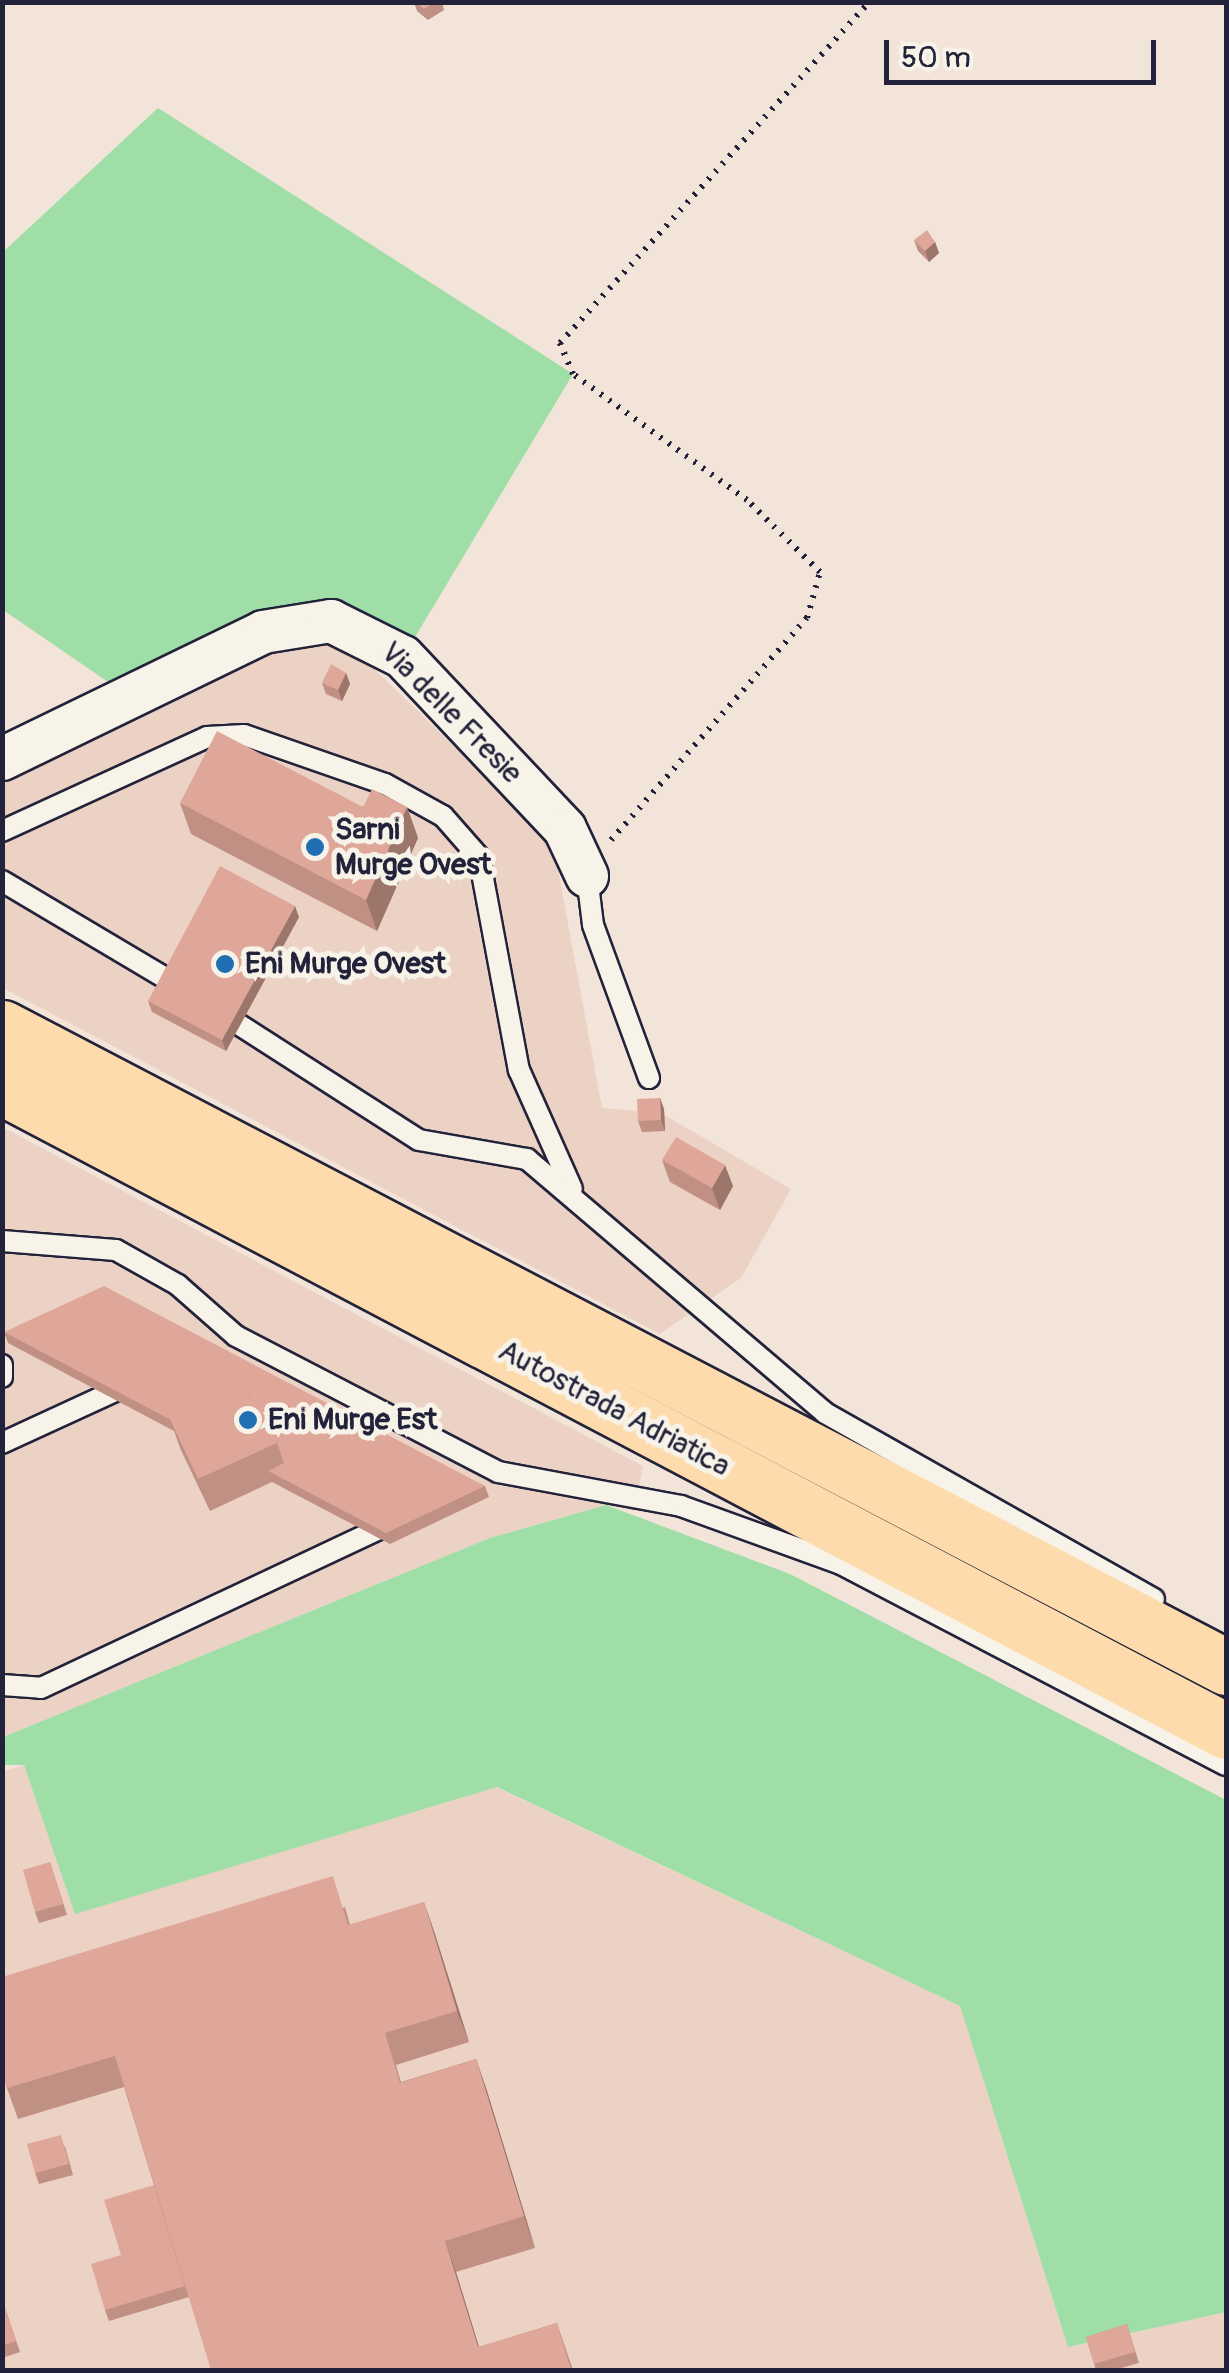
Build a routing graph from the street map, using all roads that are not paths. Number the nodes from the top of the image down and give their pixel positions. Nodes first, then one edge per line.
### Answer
1 (2, 760) edge
2 (2, 831) edge
3 (587, 876) joint
4 (2, 880) edge
5 (2, 1028) edge
6 (649, 1078) dead end
7 (2, 1087) edge
8 (574, 1191) junction
9 (2, 1241) edge
10 (2, 1364) edge
11 (2, 1377) edge
12 (146, 1377) edge
13 (2, 1443) edge
14 (498, 1472) junction
15 (462, 1488) edge
16 (410, 1514) edge
17 (1176, 1610) dead end
18 (1226, 1667) edge
19 (2, 1685) edge
20 (1226, 1731) edge
21 (1226, 1765) edge

1 - 3 street, Via delle Fresie
2 - 8 lane
3 - 6 lane
4 - 8 lane
5 - 18 highway, Autostrada Adriatica
7 - 20 highway, Autostrada Adriatica
8 - 17 lane
9 - 14 lane
10 - 11 lane
12 - 13 lane
14 - 15 lane
14 - 21 lane
16 - 19 lane

